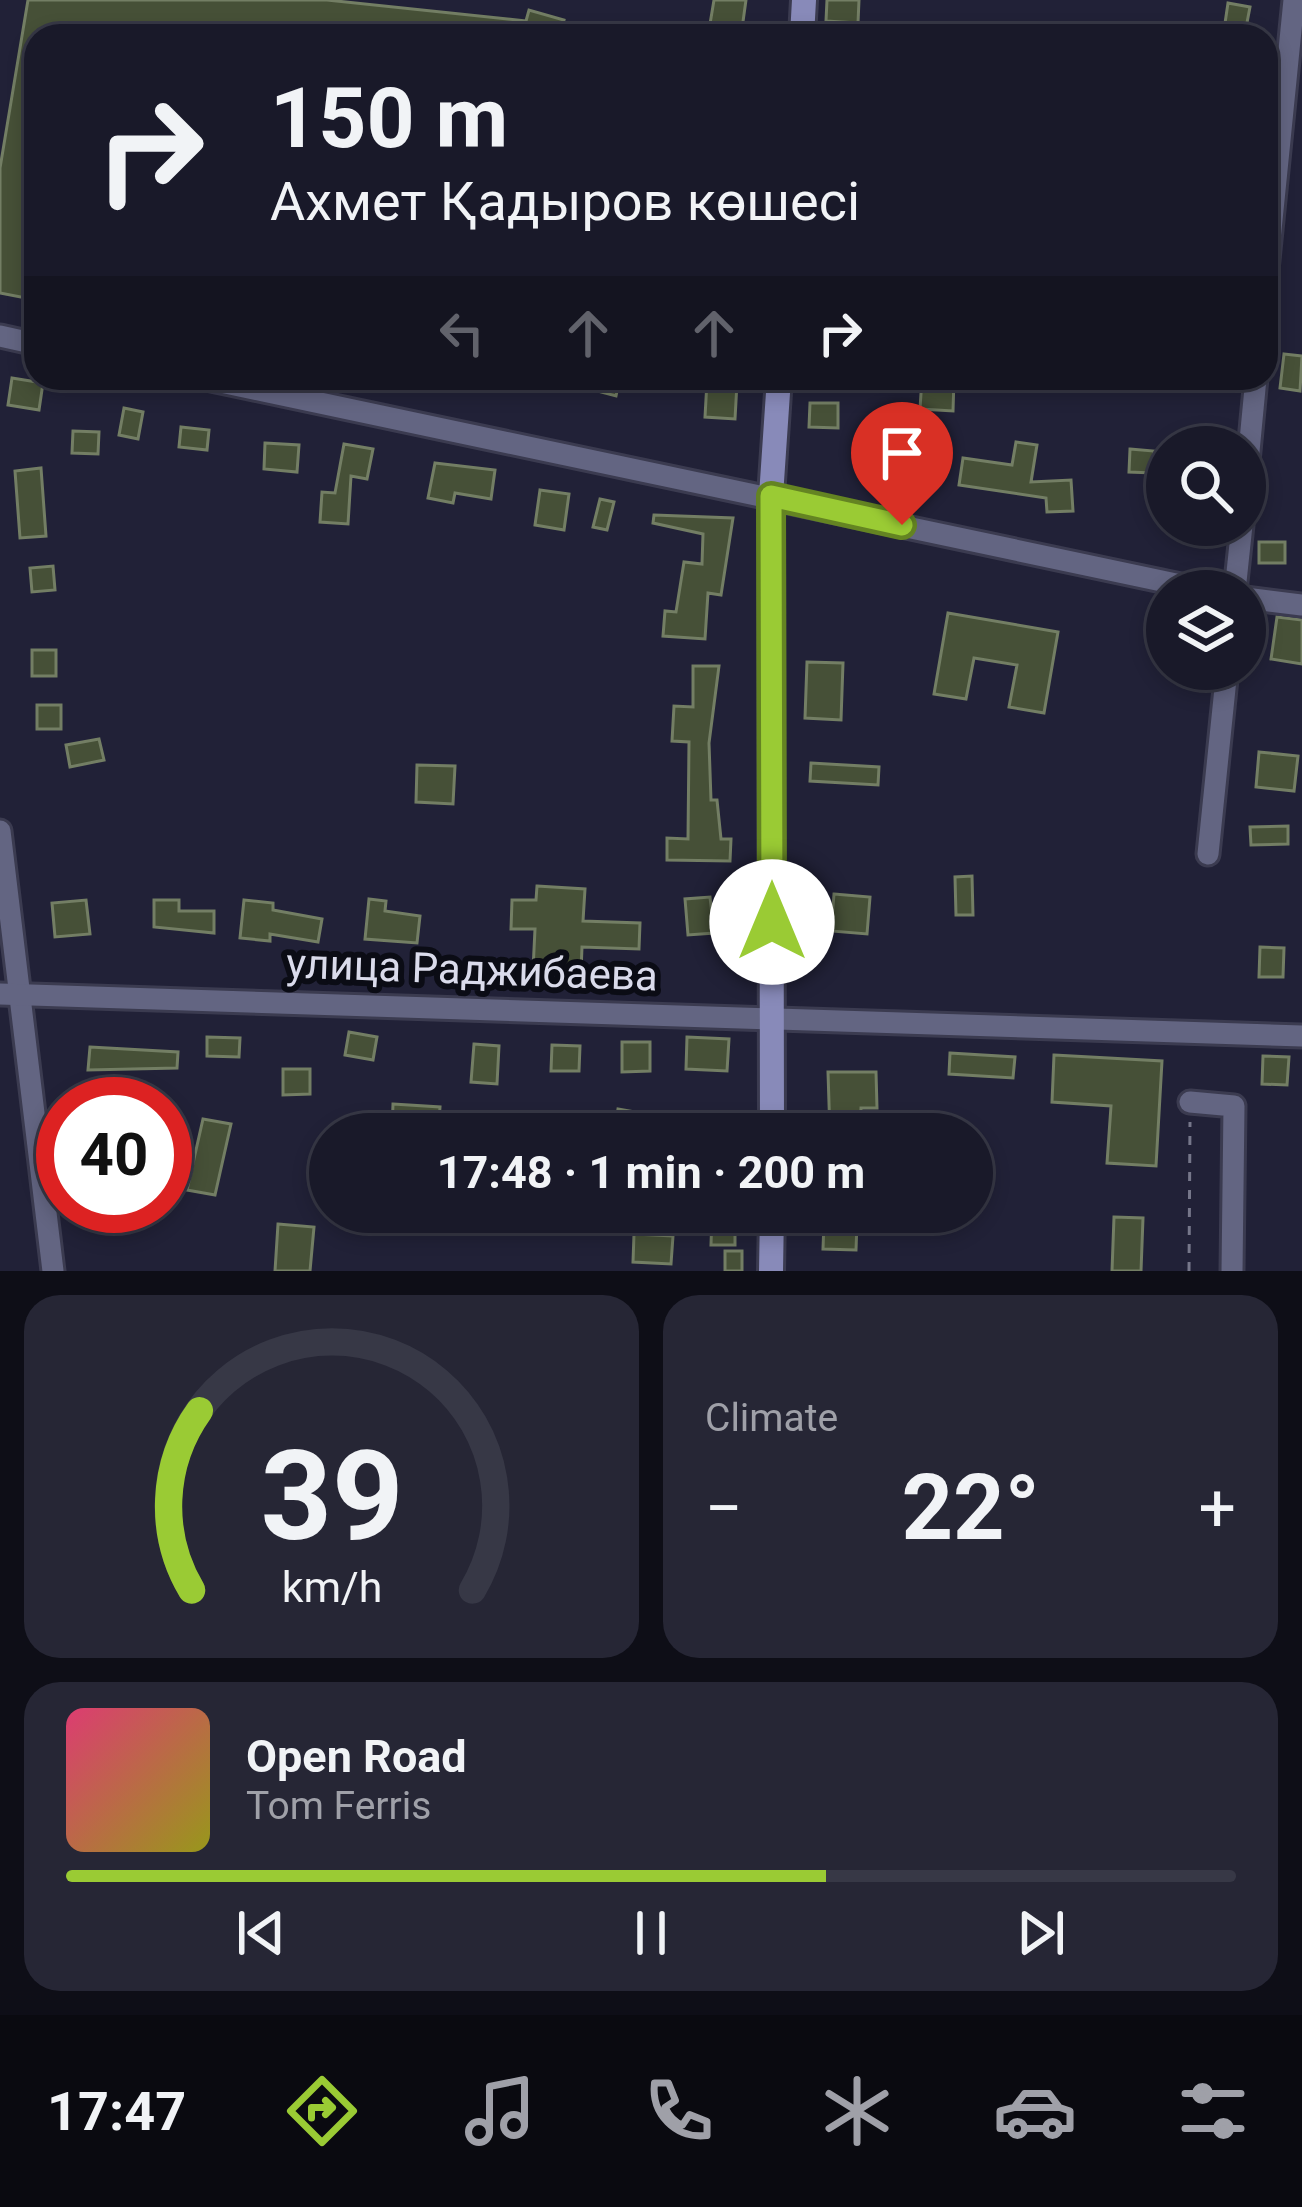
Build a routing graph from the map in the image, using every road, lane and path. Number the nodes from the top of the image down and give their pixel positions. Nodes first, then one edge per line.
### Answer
1 (1294, 0) edge
2 (1278, 160) edge
3 (260, 390) edge
4 (778, 390) edge
5 (1255, 390) edge
6 (1251, 426) edge
7 (771, 496) junction
8 (1146, 577) edge
9 (1266, 601) edge
10 (1302, 605) edge
11 (1225, 690) edge
12 (0, 831) edge
13 (1208, 854) dead end
14 (11, 994) edge
15 (772, 1017) junction
16 (1302, 1036) edge
17 (1190, 1102) joint
18 (772, 1113) edge
19 (772, 1233) edge
20 (53, 1271) edge
21 (771, 1271) edge
22 (1189, 1271) edge
23 (1232, 1271) edge

1 - 2 street
3 - 7 street
4 - 7 street
5 - 6 street
7 - 8 street
7 - 15 street
9 - 10 street
11 - 13 street
12 - 14 street
14 - 15 street, улица Раджибаева
14 - 20 street
15 - 16 street, улица Раджибаева
15 - 18 street
17 - 22 path
17 - 23 street
19 - 21 street

